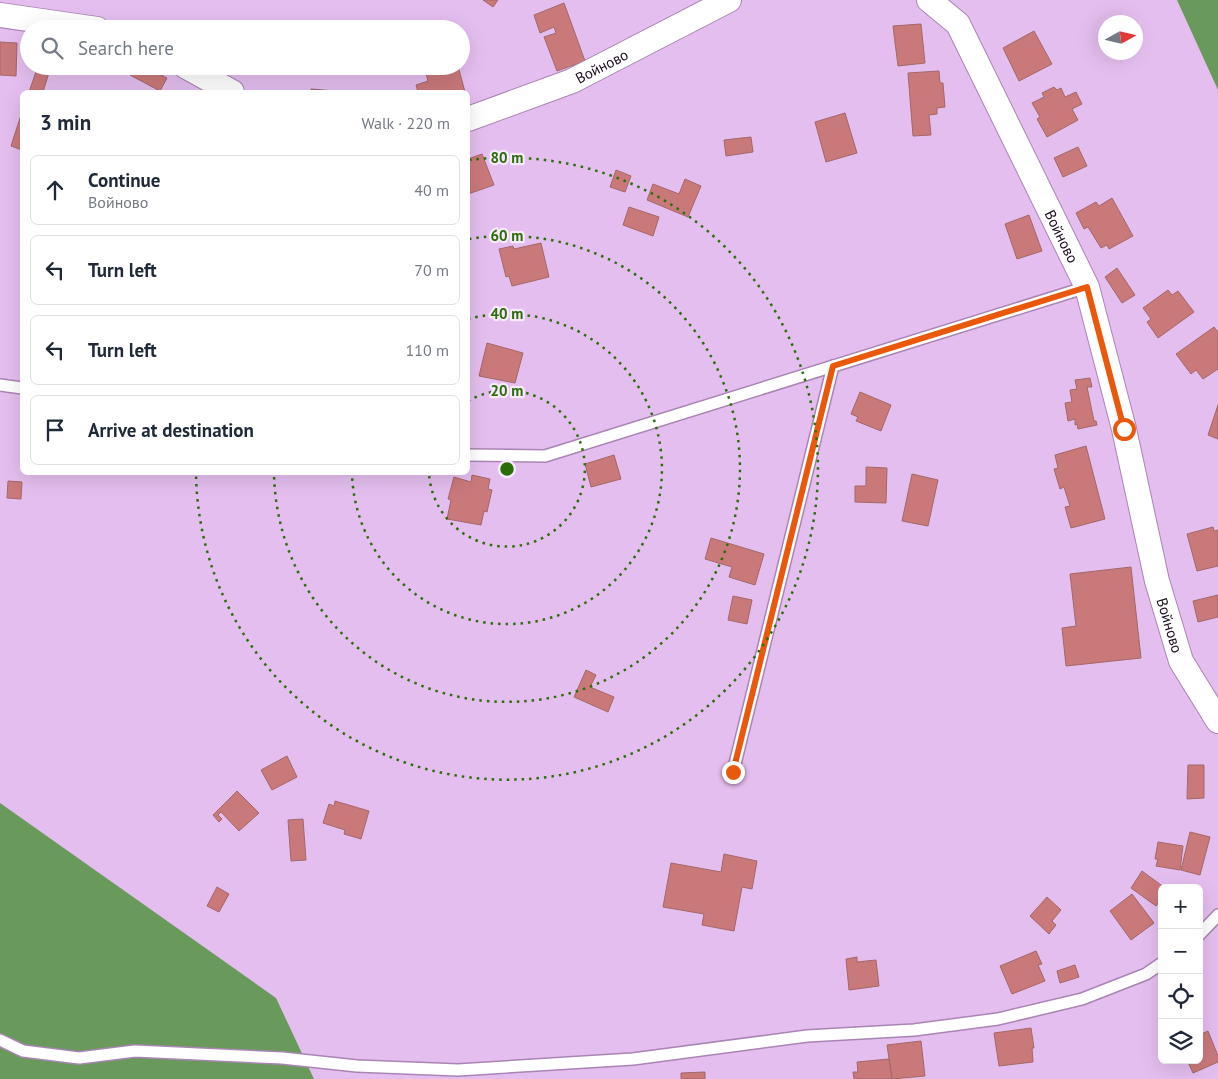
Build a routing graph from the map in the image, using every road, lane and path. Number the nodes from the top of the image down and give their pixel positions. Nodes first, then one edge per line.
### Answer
1 (729, 0) edge
2 (929, 0) edge
3 (0, 15) edge
4 (35, 20) edge
5 (201, 75) edge
6 (228, 90) edge
7 (470, 118) edge
8 (1087, 287) junction
9 (833, 366) junction
10 (0, 385) edge
11 (20, 388) edge
12 (470, 455) edge
13 (1218, 721) edge
14 (733, 772) dead end
15 (1218, 915) edge
16 (1203, 931) edge
17 (1158, 966) edge
18 (0, 1040) edge

1 - 7 street, Войново
2 - 8 street, Войново
3 - 4 street
5 - 6 street
8 - 9 lane
8 - 13 street, Войново
9 - 12 lane
9 - 14 lane
10 - 11 lane
15 - 16 lane
17 - 18 lane

